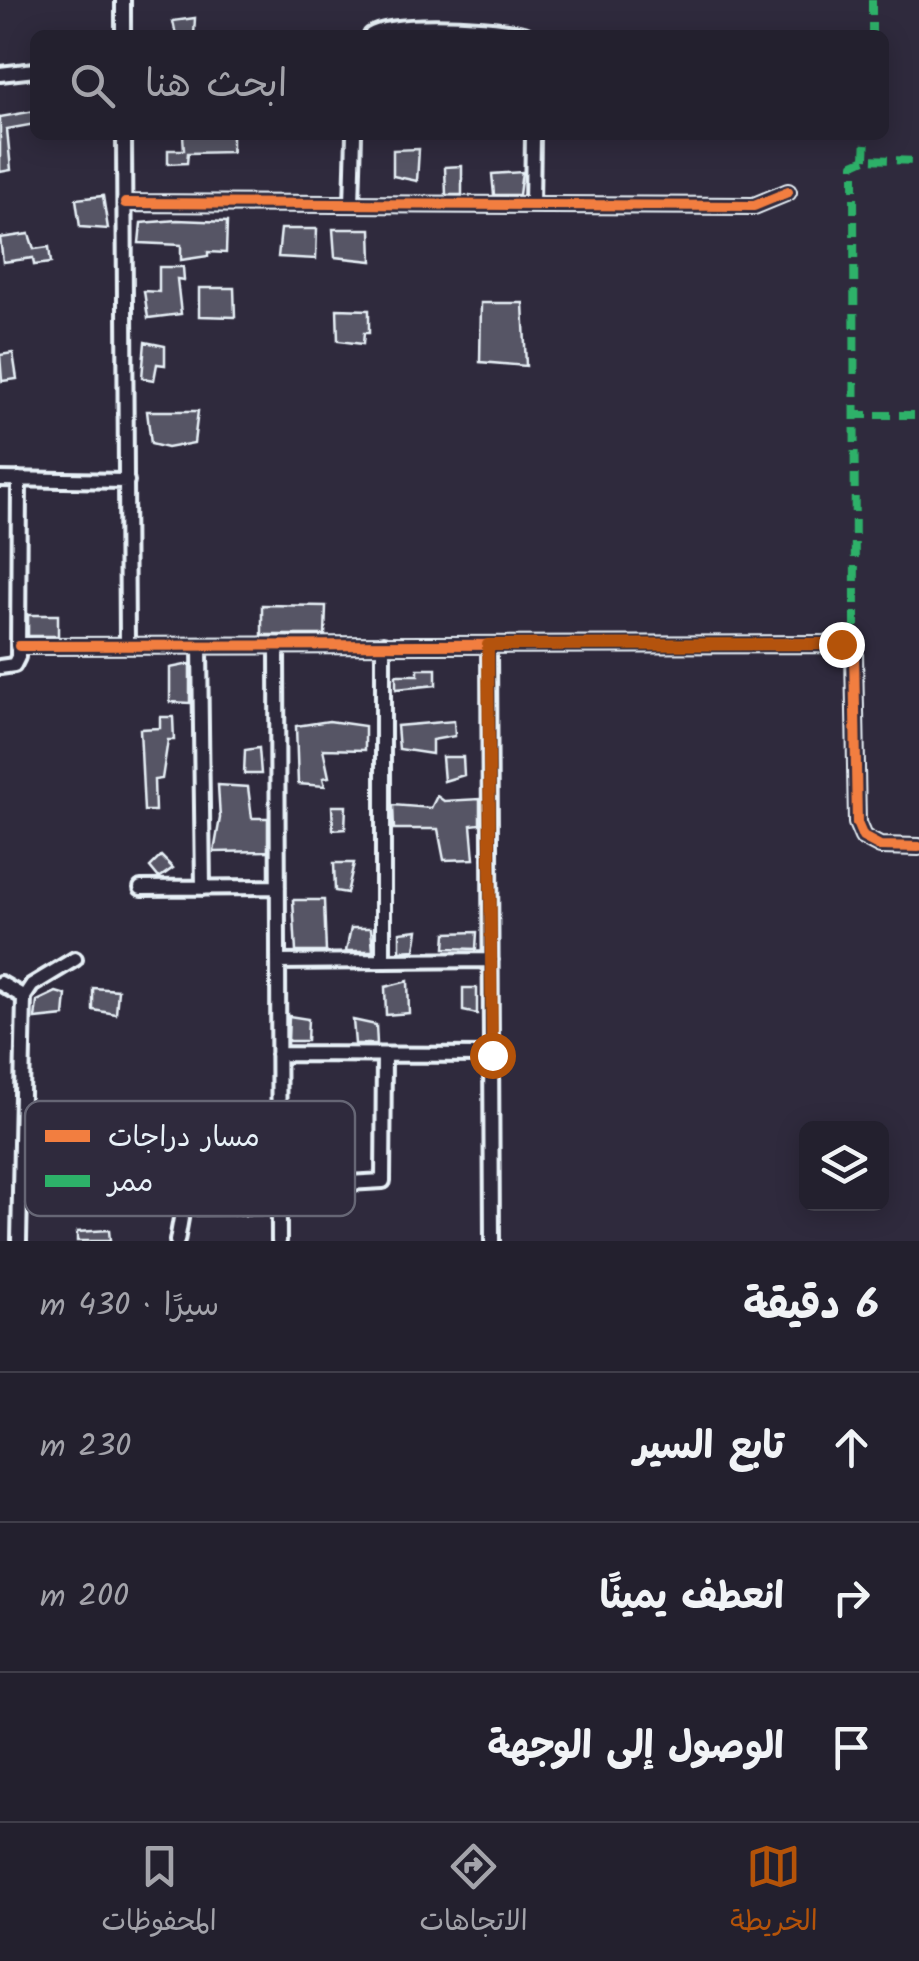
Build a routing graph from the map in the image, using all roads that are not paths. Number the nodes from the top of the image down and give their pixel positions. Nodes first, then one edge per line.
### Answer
1 (123, 0) edge
2 (123, 30) edge
3 (409, 30) edge
4 (492, 30) edge
5 (30, 71) edge
6 (0, 74) edge
7 (124, 140) edge
8 (354, 140) edge
9 (533, 140) edge
10 (788, 192) dead end
11 (125, 203) junction
12 (352, 204) junction
13 (532, 205) junction
14 (0, 479) edge
15 (19, 480) junction
16 (127, 481) junction
17 (127, 644) junction
18 (382, 644) junction
19 (488, 645) junction
20 (19, 646) junction
21 (277, 646) junction
22 (200, 647) junction
23 (0, 667) edge
24 (919, 846) edge
25 (278, 887) junction
26 (141, 888) dead end
27 (203, 888) junction
28 (75, 959) dead end
29 (490, 960) junction
30 (382, 961) junction
31 (278, 962) junction
32 (0, 982) edge
33 (24, 996) junction
34 (278, 1054) junction
35 (384, 1054) junction
36 (492, 1055) junction
37 (278, 1101) edge
38 (355, 1182) edge
39 (181, 1216) edge
40 (18, 1241) edge
41 (177, 1241) edge
42 (492, 1241) edge

1 - 2 street
3 - 4 street
5 - 6 street
7 - 11 street
8 - 12 street
9 - 13 street
10 - 13 street
11 - 12 street
11 - 16 street
12 - 13 street
14 - 15 street
15 - 16 street
15 - 20 street
16 - 17 street
17 - 20 street
17 - 22 street
18 - 19 street
18 - 21 street
18 - 30 street
19 - 24 street
19 - 29 street
20 - 23 street
21 - 22 street
21 - 25 street
22 - 27 street
25 - 27 street
25 - 31 street
26 - 27 street
28 - 33 street
29 - 30 street
29 - 36 street
30 - 31 street
31 - 34 street
32 - 33 street
33 - 40 street
34 - 35 street
34 - 37 street
35 - 36 street
35 - 38 street
36 - 42 street
39 - 41 street

